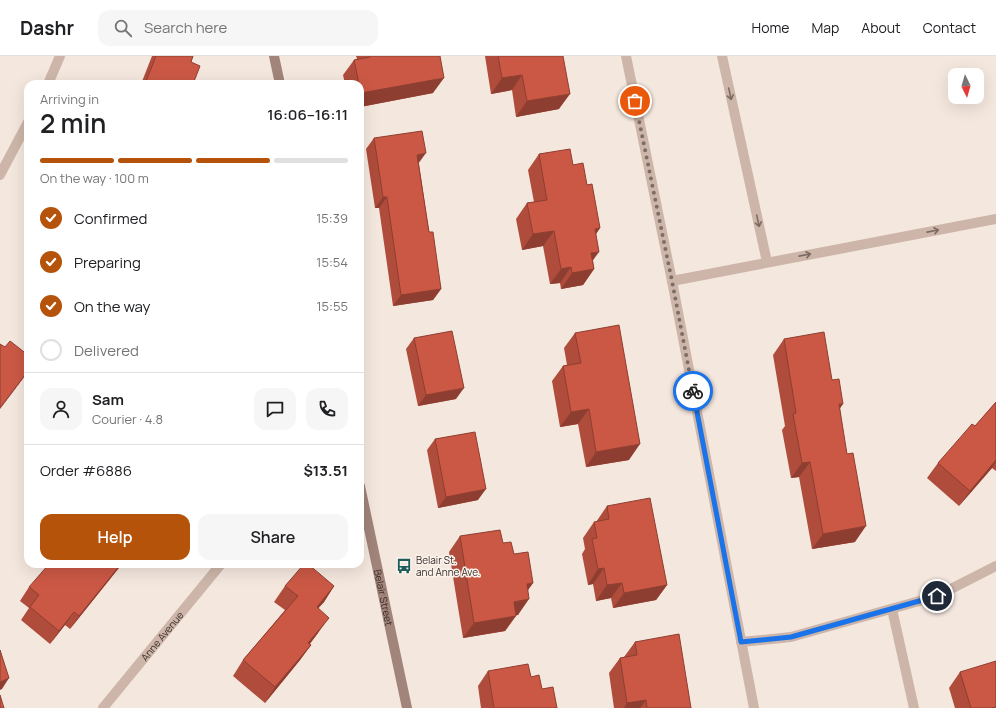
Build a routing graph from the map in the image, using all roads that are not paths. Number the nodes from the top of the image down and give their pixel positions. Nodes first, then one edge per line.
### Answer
1 (60, 56) edge
2 (274, 56) edge
3 (626, 56) edge
4 (722, 56) edge
5 (50, 80) edge
6 (279, 80) edge
7 (24, 130) edge
8 (0, 175) edge
9 (996, 219) edge
10 (767, 262) junction
11 (672, 281) junction
12 (364, 505) edge
13 (996, 566) edge
14 (218, 568) edge
15 (892, 609) junction
16 (741, 642) junction
17 (103, 708) edge
18 (407, 708) edge
19 (754, 708) edge
20 (914, 708) edge

1 - 5 street
2 - 6 main road
3 - 11 street
4 -> 10 street
7 - 8 street
10 -> 9 street
10 - 11 street
11 - 16 street
12 - 18 main road, Belair Street
13 - 15 street
14 - 17 street, Anne Avenue
15 - 16 street
15 - 20 street
16 - 19 street

